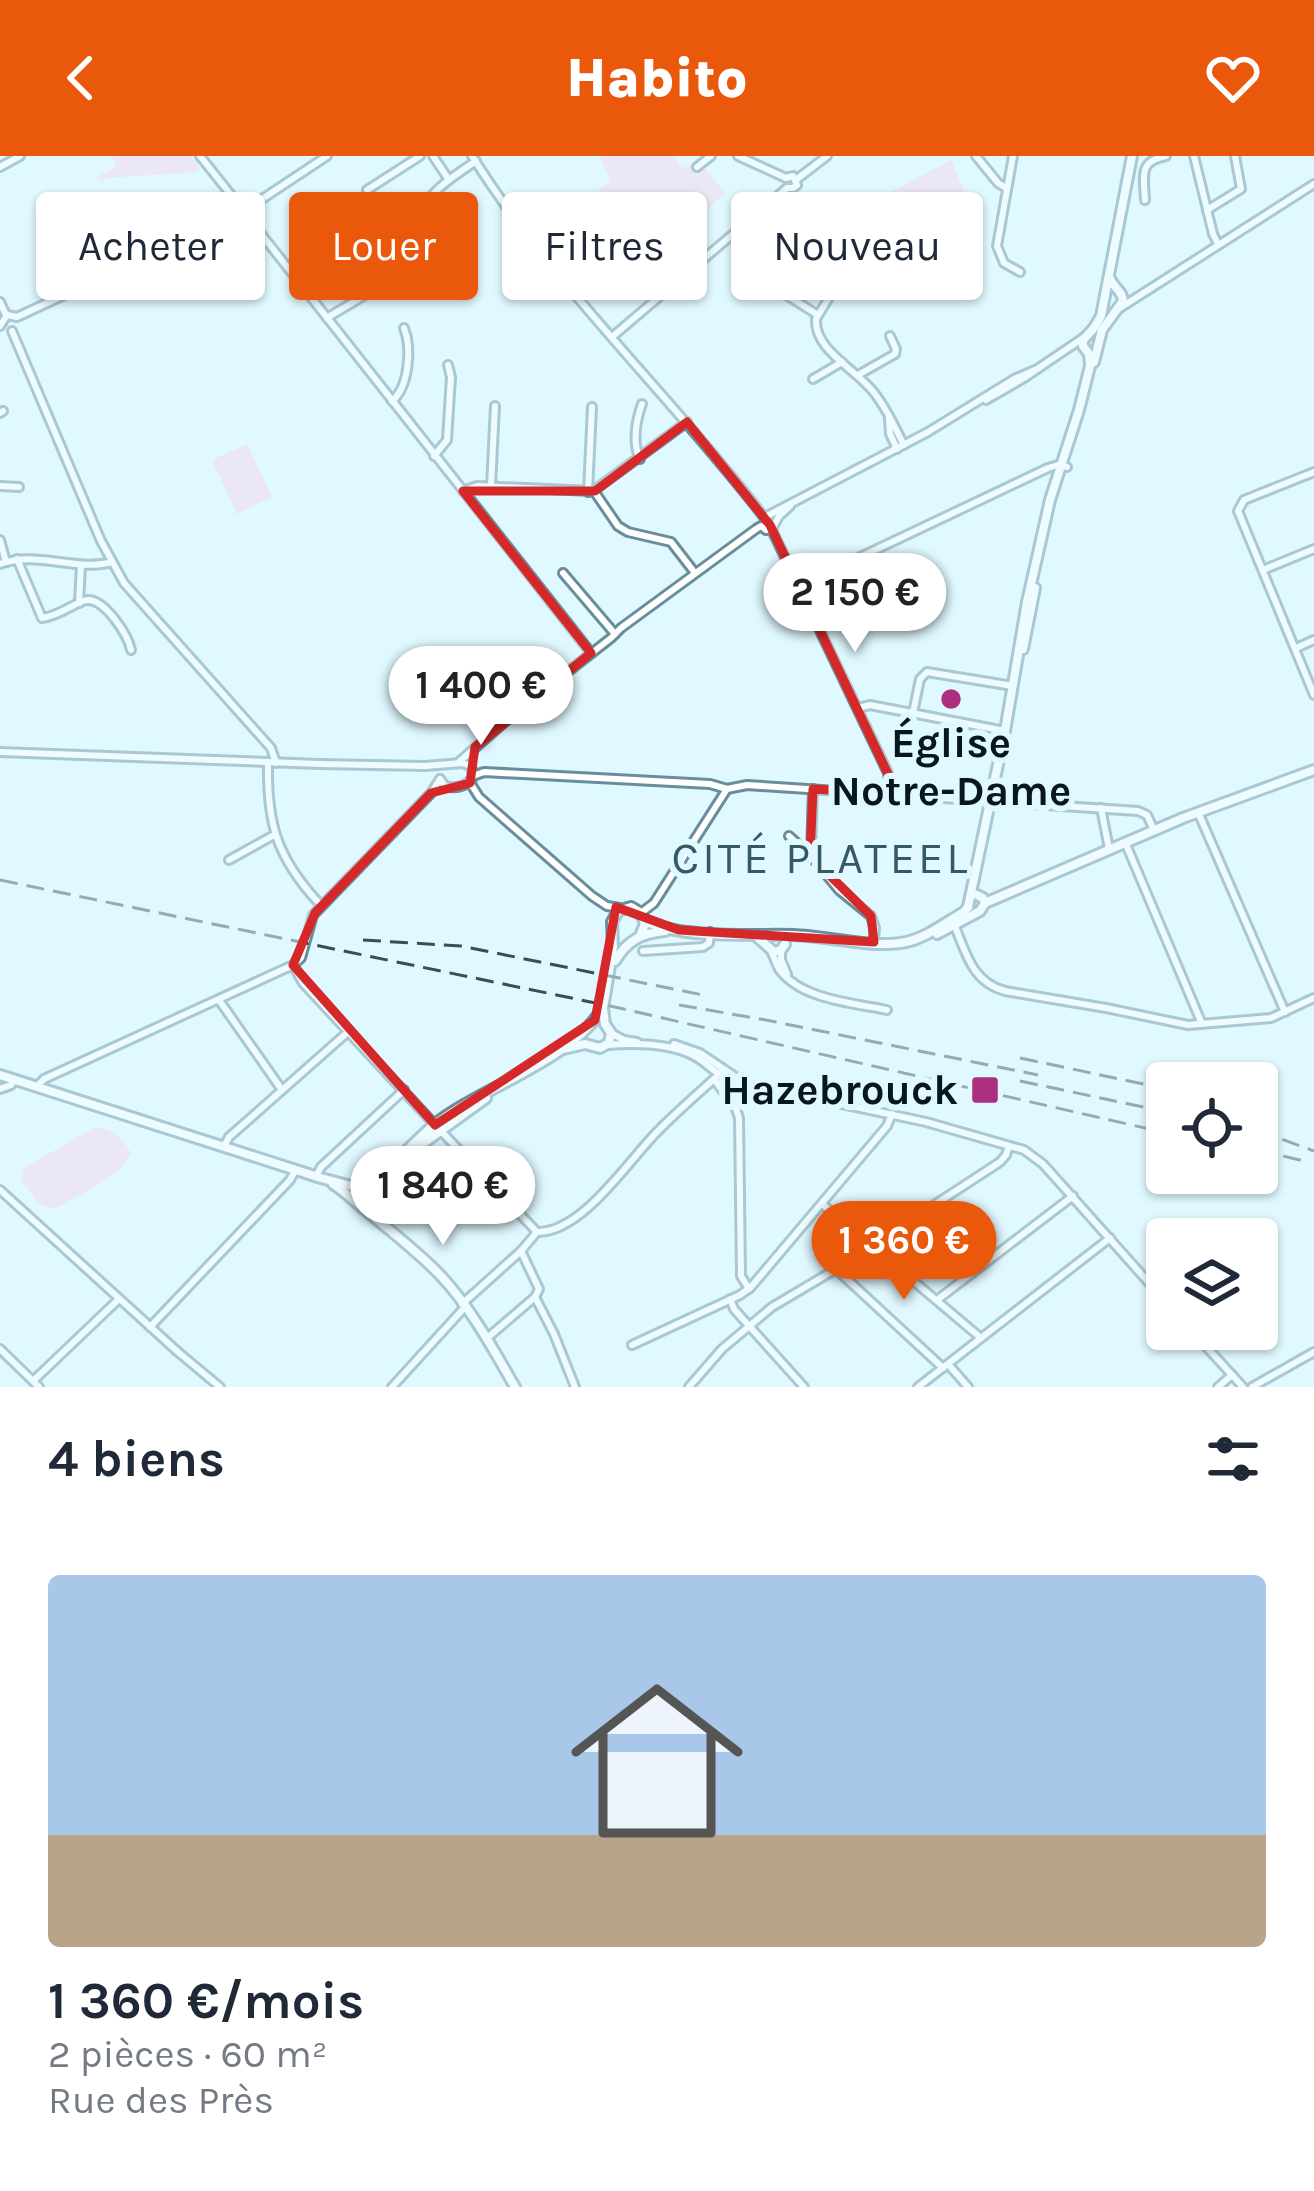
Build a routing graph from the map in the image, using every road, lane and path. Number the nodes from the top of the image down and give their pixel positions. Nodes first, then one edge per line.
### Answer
1 (20, 156) edge
2 (200, 156) edge
3 (327, 156) edge
4 (420, 156) edge
5 (434, 156) edge
6 (711, 156) edge
7 (738, 156) edge
8 (827, 156) edge
9 (976, 156) edge
10 (1013, 156) edge
11 (1132, 156) edge
12 (1166, 156) edge
13 (1194, 156) edge
14 (1235, 156) edge
15 (474, 159) edge
16 (0, 167) edge
17 (698, 167) dead end
18 (786, 178) junction
19 (449, 180) junction
20 (796, 180) junction
21 (1314, 184) edge
22 (787, 188) junction
23 (1007, 188) junction
24 (367, 190) dead end
25 (226, 192) edge
26 (434, 192) edge
27 (265, 197) edge
28 (1145, 200) dead end
29 (1207, 210) junction
30 (265, 239) edge
31 (1218, 244) junction
32 (1020, 272) dead end
33 (1109, 274) junction
34 (1118, 291) junction
35 (1145, 291) junction
36 (1104, 294) junction
37 (52, 300) edge
38 (353, 300) edge
39 (794, 300) edge
40 (828, 300) edge
41 (0, 302) edge
42 (1118, 309) junction
43 (6, 315) junction
44 (818, 316) junction
45 (17, 317) junction
46 (327, 318) junction
47 (1, 326) edge
48 (404, 328) dead end
49 (12, 331) junction
50 (890, 336) dead end
51 (612, 338) junction
52 (1097, 345) junction
53 (1081, 347) junction
54 (842, 362) junction
55 (448, 365) dead end
56 (858, 375) junction
57 (813, 380) dead end
58 (392, 401) junction
59 (641, 404) dead end
60 (495, 406) dead end
61 (592, 407) dead end
62 (687, 422) junction
63 (900, 447) junction
64 (434, 455) junction
65 (640, 459) junction
66 (1064, 466) junction
67 (1314, 472) edge
68 (0, 486) edge
69 (19, 487) dead end
70 (491, 487) junction
71 (463, 491) junction
72 (591, 492) junction
73 (768, 522) junction
74 (0, 540) edge
75 (1314, 549) edge
76 (16, 559) junction
77 (112, 562) junction
78 (3, 563) edge
79 (81, 563) junction
80 (1263, 570) junction
81 (563, 572) dead end
82 (695, 573) junction
83 (799, 586) junction
84 (80, 603) junction
85 (615, 635) junction
86 (1314, 640) edge
87 (1295, 648) junction
88 (131, 650) dead end
89 (591, 653) junction
90 (1013, 686) junction
91 (1314, 695) edge
92 (857, 708) junction
93 (914, 713) junction
94 (1005, 731) junction
95 (475, 747) junction
96 (0, 752) edge
97 (272, 763) junction
98 (454, 764) junction
99 (425, 766) junction
100 (1314, 770) edge
101 (471, 774) junction
102 (440, 777) junction
103 (707, 784) junction
104 (450, 787) junction
105 (727, 789) junction
106 (813, 789) junction
107 (431, 793) junction
108 (891, 794) junction
109 (991, 800) junction
110 (719, 801) junction
111 (1100, 808) junction
112 (1198, 812) junction
113 (1154, 830) junction
114 (274, 835) junction
115 (789, 836) dead end
116 (1125, 842) junction
117 (1109, 849) junction
118 (811, 856) junction
119 (229, 860) dead end
120 (317, 901) dead end
121 (976, 903) junction
122 (623, 908) junction
123 (643, 917) junction
124 (953, 925) junction
125 (614, 930) junction
126 (679, 931) junction
127 (710, 932) junction
128 (635, 938) junction
129 (874, 942) junction
130 (777, 943) junction
131 (643, 951) dead end
132 (293, 965) junction
133 (611, 968) junction
134 (218, 998) junction
135 (1314, 998) edge
136 (603, 1008) junction
137 (887, 1010) dead end
138 (1286, 1012) junction
139 (1202, 1024) junction
140 (589, 1027) junction
141 (608, 1029) junction
142 (349, 1031) junction
143 (588, 1044) junction
144 (607, 1045) junction
145 (558, 1050) junction
146 (0, 1075) edge
147 (719, 1075) junction
148 (15, 1079) junction
149 (37, 1086) junction
150 (0, 1089) edge
151 (282, 1090) junction
152 (404, 1090) junction
153 (892, 1114) junction
154 (438, 1127) junction
155 (224, 1146) junction
156 (1009, 1146) junction
157 (296, 1169) junction
158 (318, 1177) junction
159 (0, 1190) edge
160 (367, 1194) junction
161 (1073, 1196) junction
162 (357, 1203) junction
163 (821, 1204) junction
164 (383, 1224) junction
165 (537, 1232) junction
166 (1110, 1238) junction
167 (873, 1246) junction
168 (521, 1251) junction
169 (836, 1270) junction
170 (1146, 1279) edge
171 (749, 1289) junction
172 (536, 1298) junction
173 (119, 1299) junction
174 (730, 1299) junction
175 (937, 1300) junction
176 (464, 1306) junction
177 (749, 1326) junction
178 (150, 1327) junction
179 (981, 1338) junction
180 (486, 1339) junction
181 (632, 1345) dead end
182 (0, 1348) edge
183 (1209, 1350) edge
184 (1314, 1352) edge
185 (946, 1366) junction
186 (1232, 1375) junction
187 (36, 1384) edge
188 (220, 1387) edge
189 (392, 1387) edge
190 (515, 1387) edge
191 (575, 1387) edge
192 (689, 1387) edge
193 (804, 1387) edge
194 (918, 1387) edge
195 (968, 1387) edge
196 (1218, 1387) edge
197 (1243, 1387) edge
198 (1252, 1387) edge

1 - 16 street
2 - 25 street
3 - 27 street
4 - 24 street
5 - 19 street
6 - 17 street
7 - 18 street
8 - 20 street
9 - 23 street
10 - 23 street
11 - 33 main road
12 - 28 street
13 - 29 street
14 - 29 street
15 - 19 street
15 - 51 street
18 - 20 street
18 - 22 street
19 - 26 street
20 - 22 street
21 - 31 street
22 - 51 street
23 - 32 street
29 - 31 street
30 - 46 street
31 - 35 street
33 - 34 main road
33 - 36 main road
34 - 35 street
34 - 36 main road
34 - 42 main road
35 - 42 street
36 - 53 main road
37 - 45 street
38 - 46 street
39 - 44 street
40 - 44 street
41 - 43 street
42 - 52 main road
43 - 45 street
43 - 47 street
44 - 54 street
45 - 49 street
46 - 58 street
47 - 49 street
48 - 58 street
49 - 77 street
50 - 56 street
51 - 62 street
52 - 53 main road
52 - 66 main road
53 - 63 street
53 - 66 main road
54 - 56 street
54 - 57 street
55 - 64 street
56 - 63 street
58 - 64 street
59 - 65 street
60 - 70 street
61 - 72 street
62 - 65 street
62 - 73 street
63 - 73 street
64 - 71 street
65 - 72 street
66 - 83 street
66 - 90 main road
67 - 80 street
68 - 69 street
70 - 71 street
70 - 72 street
71 - 89 street
72 - 82 street
73 - 82 street
73 - 83 street
74 - 78 street
75 - 80 street
76 - 78 street
76 - 79 street
76 - 84 street
77 - 79 street
77 - 97 street
79 - 84 street
80 - 87 street
81 - 85 street
82 - 85 street
83 - 92 street
84 - 88 street
85 - 89 street
86 - 87 street
87 - 91 street
89 - 95 street
90 - 93 street
90 - 94 main road
92 - 93 street
92 - 108 street
93 - 94 street
94 - 109 main road
95 - 98 street
95 - 101 street
96 - 97 street
97 - 99 street
97 - 114 street
98 - 99 street
98 - 101 street
98 - 102 street
99 - 102 street
100 - 112 main road
101 - 103 street
101 - 104 street
101 - 122 street
102 - 104 street
102 - 107 street
103 - 105 street
103 - 110 street
104 - 107 street
105 - 106 street
105 - 110 street
106 - 108 street
106 - 118 street
107 - 132 street
108 - 109 street
109 - 111 street
109 - 121 main road
110 - 123 street
111 - 113 street
111 - 117 street
112 - 113 main road
112 - 138 street
113 - 116 main road
114 - 119 street
114 - 120 street
115 - 118 street
116 - 117 main road
116 - 139 street
117 - 121 main road
118 - 129 street
121 - 124 main road
121 - 129 main road
122 - 123 main road
122 - 125 main road
123 - 126 main road
123 - 128 main road
124 - 130 main road
124 - 139 street
125 - 128 main road
125 - 133 main road
126 - 127 main road
126 - 128 main road
127 - 130 main road
127 - 131 street
128 - 133 main road
129 - 130 main road
130 - 137 street
132 - 134 street
132 - 142 street
133 - 136 main road
134 - 149 street
134 - 151 street
135 - 138 street
136 - 140 main road
136 - 141 main road
138 - 139 street
140 - 141 main road
140 - 143 main road
140 - 145 main road
141 - 144 main road
141 - 147 street
142 - 151 street
142 - 152 street
143 - 144 main road
143 - 145 main road
144 - 147 street
145 - 154 main road
146 - 148 main road
147 - 153 street
147 - 165 street
147 - 171 street
148 - 149 main road
148 - 150 street
149 - 155 main road
151 - 155 street
152 - 154 street
152 - 158 street
153 - 156 street
153 - 163 street
154 - 160 main road
154 - 165 street
155 - 157 main road
156 - 161 street
156 - 167 street
157 - 158 main road
157 - 178 street
158 - 160 main road
158 - 162 main road
159 - 173 street
160 - 162 main road
160 - 162 main road
160 - 164 main road
161 - 166 street
161 - 175 street
162 - 164 main road
163 - 167 street
163 - 171 street
164 - 176 main road
165 - 168 street
166 - 170 street
166 - 179 street
167 - 169 street
167 - 175 street
168 - 172 street
168 - 176 street
169 - 177 street
169 - 185 street
171 - 174 street
172 - 180 street
172 - 191 street
173 - 178 street
173 - 187 street
174 - 177 street
174 - 181 street
175 - 179 street
176 - 180 main road
176 - 189 street
177 - 192 street
177 - 193 street
178 - 188 street
179 - 185 street
180 - 190 main road
182 - 187 street
183 - 186 street
184 - 198 street
185 - 194 street
185 - 195 street
186 - 196 street
186 - 197 street

